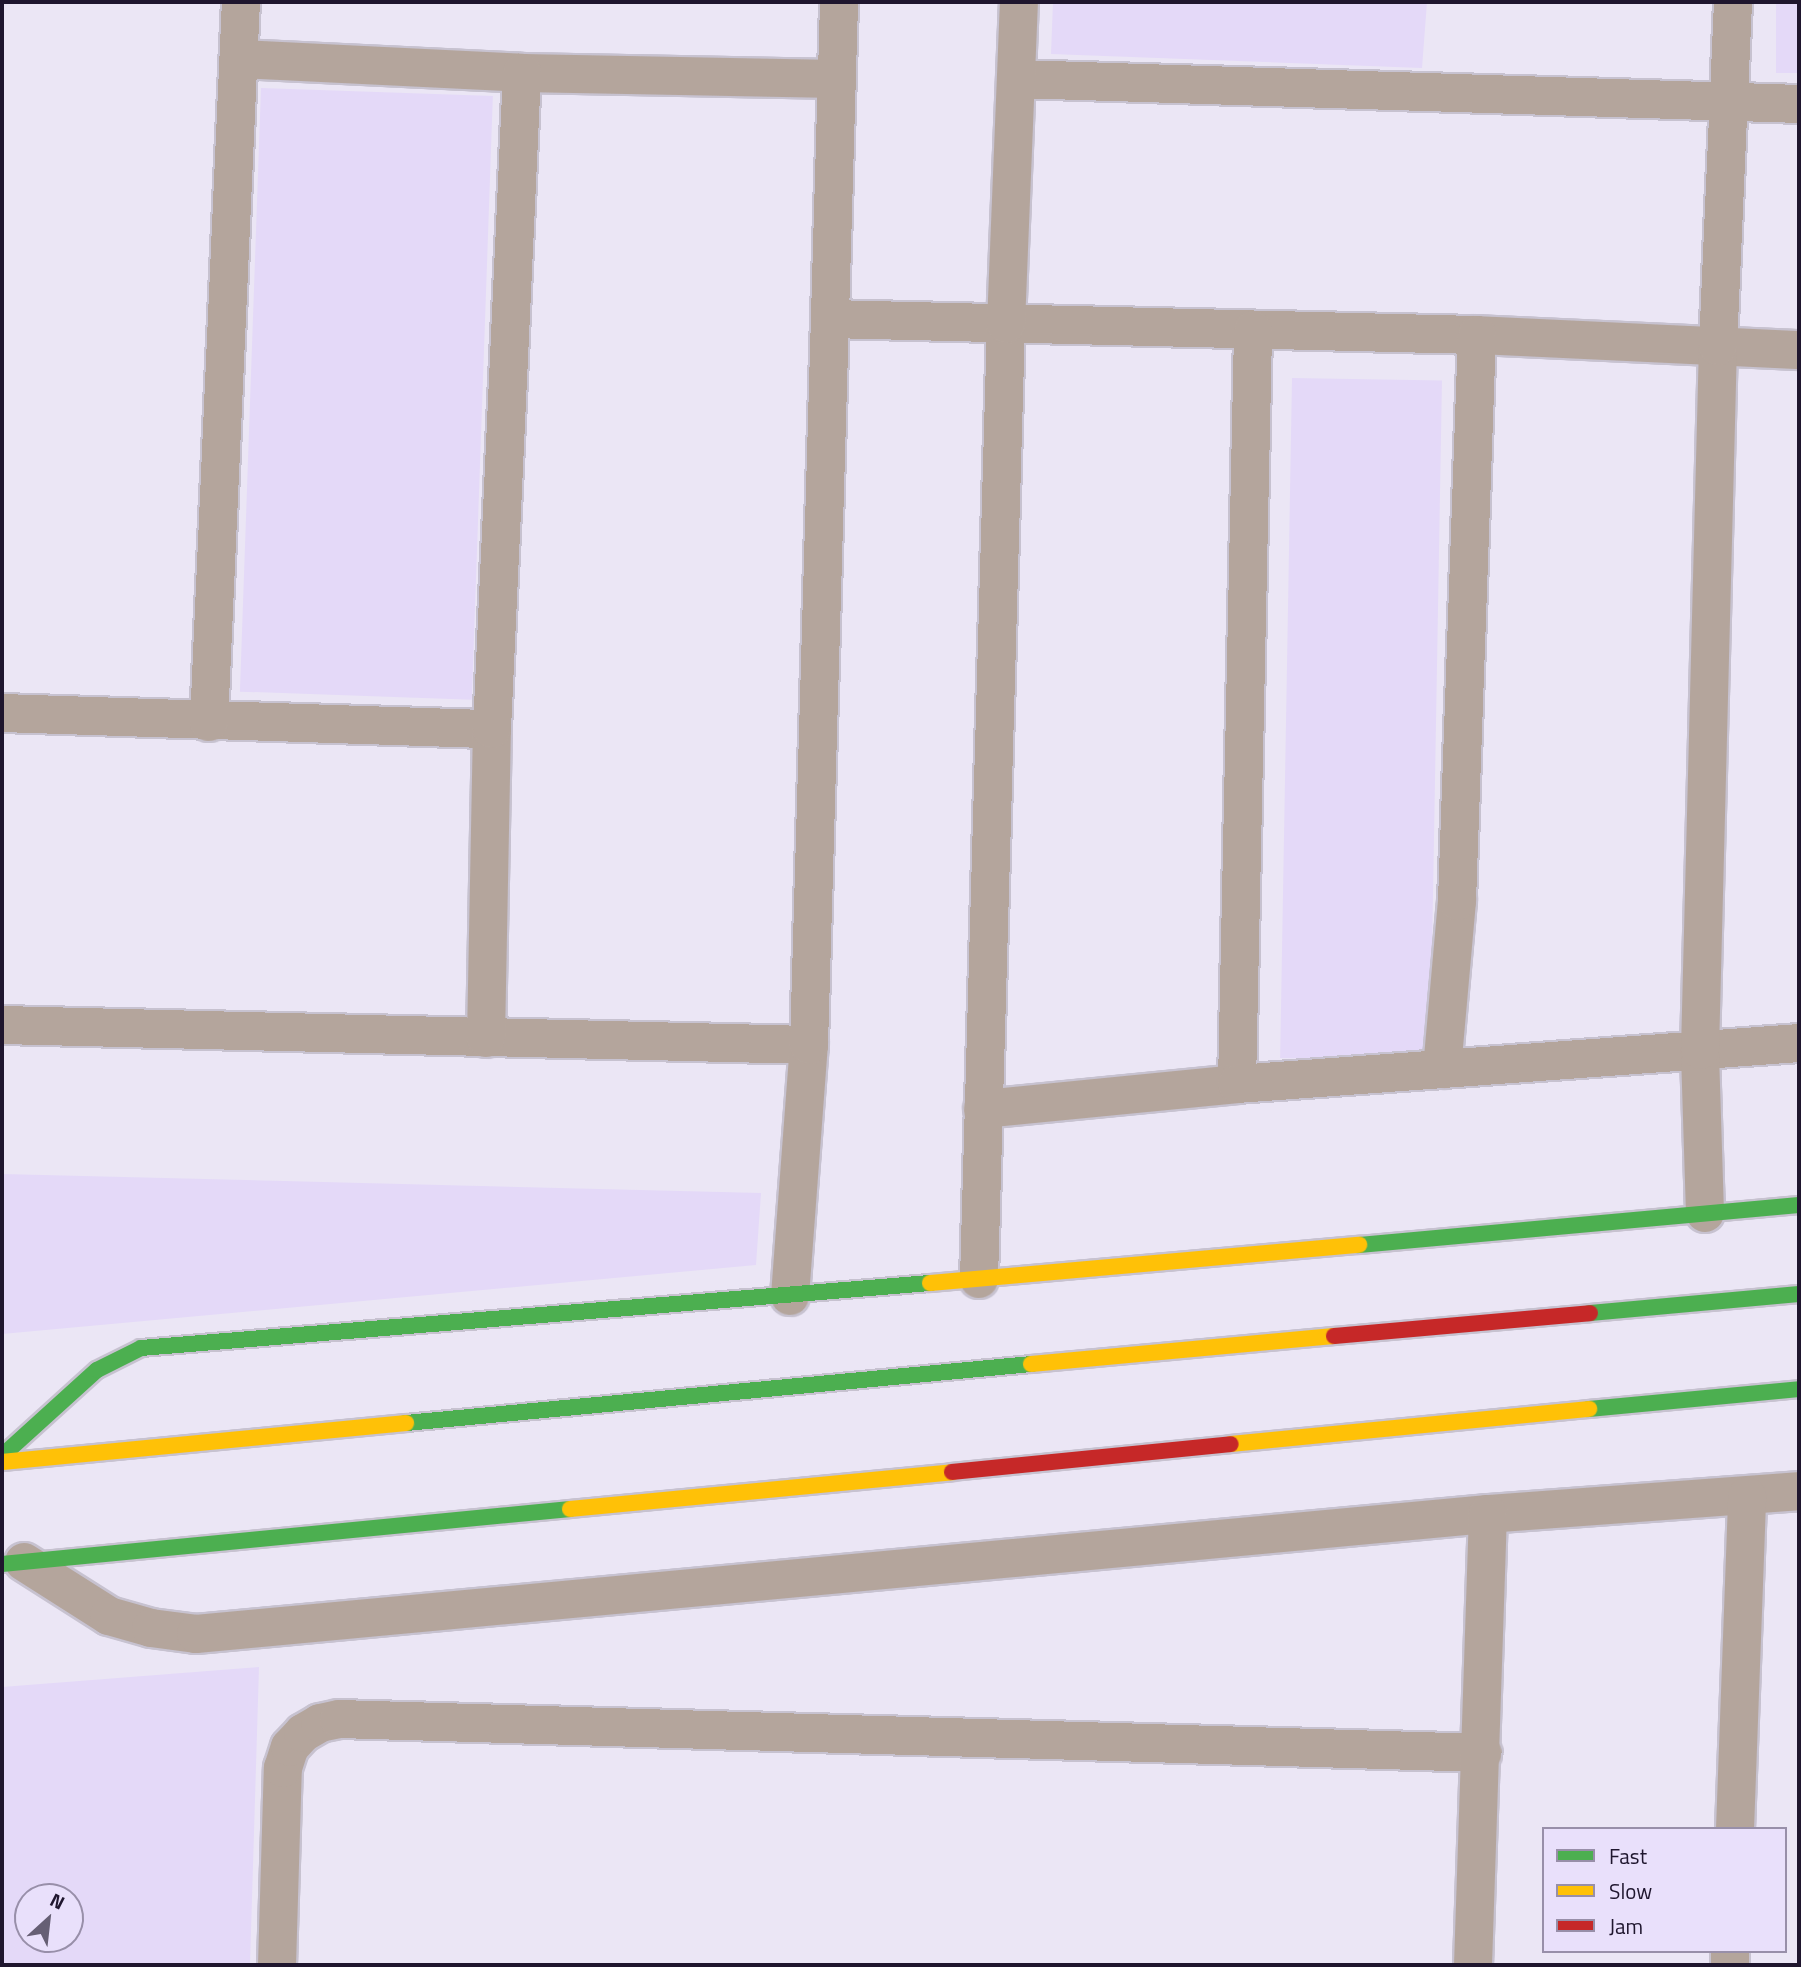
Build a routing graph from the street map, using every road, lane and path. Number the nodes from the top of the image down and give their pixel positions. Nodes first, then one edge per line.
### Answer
1 (241, 2) edge
2 (839, 2) edge
3 (1019, 2) edge
4 (1733, 2) edge
5 (240, 59) junction
6 (522, 73) junction
7 (837, 79) junction
8 (1018, 79) junction
9 (1728, 102) junction
10 (1799, 104) edge
11 (830, 318) junction
12 (1006, 324) junction
13 (1253, 330) junction
14 (1476, 335) junction
15 (1718, 346) junction
16 (1799, 350) edge
17 (2, 713) edge
18 (209, 722) junction
19 (492, 729) junction
20 (2, 1025) edge
21 (486, 1038) junction
22 (1799, 1043) edge
23 (809, 1045) junction
24 (1700, 1050) junction
25 (1442, 1069) junction
26 (1237, 1084) junction
27 (983, 1110) junction
28 (1799, 1205) edge
29 (1705, 1213) junction
30 (979, 1279) junction
31 (1799, 1294) edge
32 (790, 1296) junction
33 (1799, 1389) edge
34 (2, 1456) edge
35 (2, 1462) edge
36 (1799, 1491) edge
37 (1746, 1496) junction
38 (1488, 1514) junction
39 (13, 1563) edge
40 (1482, 1753) junction
41 (1734, 1827) edge
42 (277, 1965) edge
43 (1472, 1965) edge

1 - 5 street
2 - 7 street
3 - 8 street
4 - 9 street
5 - 6 street
5 - 18 street
6 - 7 street
6 - 19 street
7 - 11 street
8 - 9 street
8 - 12 street
9 - 10 street
9 - 15 street
11 - 12 street
11 - 23 street
12 - 13 street
12 - 27 street
13 - 14 street
13 - 26 street
14 - 15 street
14 - 25 street
15 - 16 street
15 - 24 street
17 - 18 street
18 - 19 street
19 - 21 street
20 - 21 street
21 - 23 street
22 - 24 street
23 - 32 street
24 - 25 street
24 - 29 street
25 - 26 street
26 - 27 street
27 - 30 street
28 - 29 street
29 - 30 street
30 - 32 street
31 - 35 street
32 - 34 street
33 - 39 street
36 - 37 street
37 - 38 street
37 - 41 street
38 - 39 street
38 - 40 street
40 - 42 street
40 - 43 street

